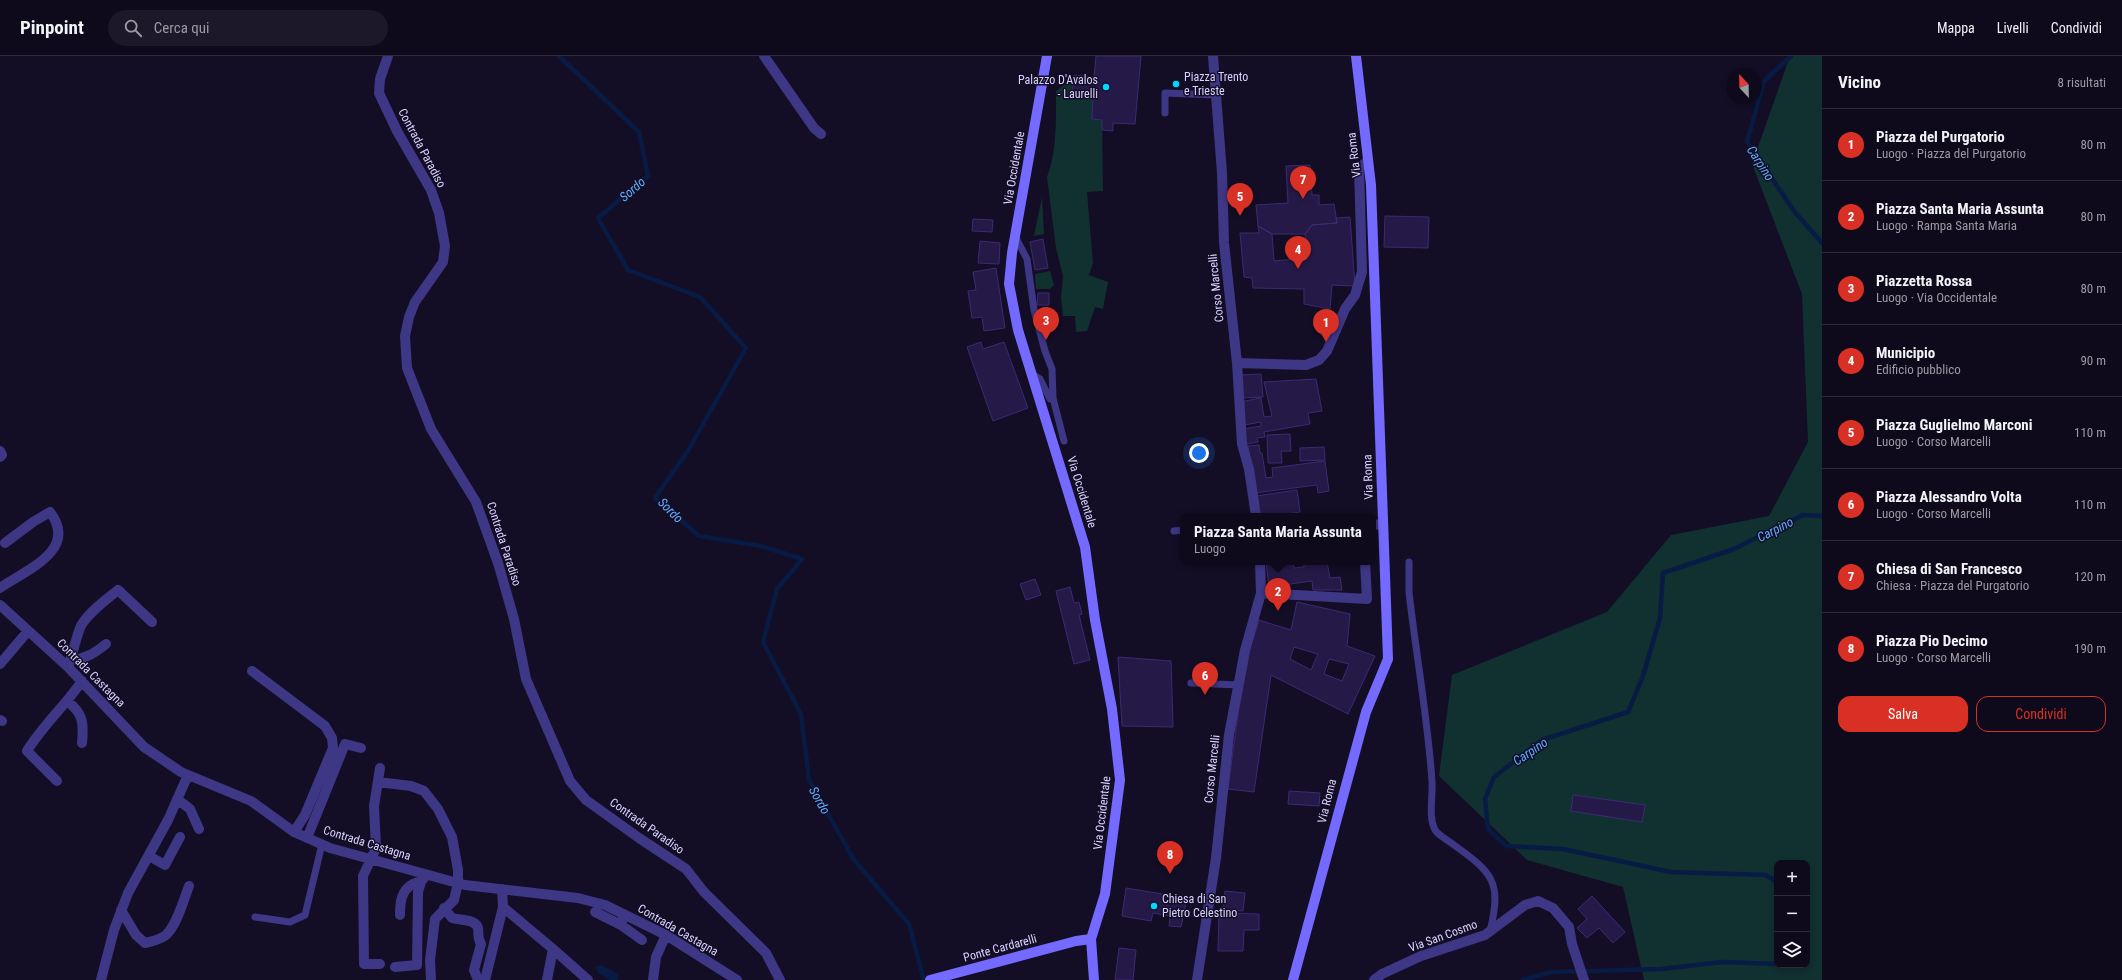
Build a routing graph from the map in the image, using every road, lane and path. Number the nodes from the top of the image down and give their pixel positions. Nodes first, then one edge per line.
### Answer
1 (388, 56) edge
2 (764, 56) edge
3 (1047, 56) edge
4 (1213, 56) edge
5 (1356, 56) edge
6 (1216, 95) junction
7 (1165, 113) dead end
8 (821, 134) dead end
9 (1368, 162) junction
10 (1015, 236) junction
11 (1237, 363) junction
12 (1032, 374) junction
13 (1053, 398) junction
14 (1064, 441) dead end
15 (0, 451) edge
16 (0, 457) edge
17 (1256, 513) edge
18 (1378, 525) edge
19 (1180, 530) edge
20 (1174, 531) dead end
21 (5, 542) dead end
22 (1409, 562) dead end
23 (1260, 565) edge
24 (1365, 565) edge
25 (0, 588) edge
26 (1261, 593) junction
27 (0, 605) edge
28 (152, 622) dead end
29 (28, 631) junction
30 (106, 644) dead end
31 (69, 663) junction
32 (0, 664) edge
33 (252, 671) dead end
34 (82, 681) junction
35 (1192, 683) dead end
36 (1239, 686) junction
37 (67, 701) junction
38 (82, 743) dead end
39 (361, 748) dead end
40 (380, 768) dead end
41 (188, 775) junction
42 (57, 781) dead end
43 (378, 782) junction
44 (177, 799) junction
45 (199, 829) dead end
46 (294, 832) junction
47 (180, 837) dead end
48 (307, 838) junction
49 (322, 844) junction
50 (150, 856) junction
51 (372, 860) junction
52 (424, 878) junction
53 (458, 883) junction
54 (189, 886) dead end
55 (502, 889) junction
56 (502, 907) junction
57 (444, 908) junction
58 (121, 910) junction
59 (595, 912) dead end
60 (624, 914) junction
61 (400, 915) dead end
62 (255, 917) dead end
63 (621, 925) junction
64 (1490, 931) junction
65 (666, 935) junction
66 (1091, 939) junction
67 (642, 940) dead end
68 (553, 949) junction
69 (380, 964) dead end
70 (395, 967) dead end
71 (101, 980) edge
72 (431, 980) edge
73 (478, 980) edge
74 (485, 980) edge
75 (547, 980) edge
76 (588, 980) edge
77 (653, 980) edge
78 (737, 980) edge
79 (780, 980) edge
80 (930, 980) edge
81 (1094, 980) edge
82 (1197, 980) edge
83 (1293, 980) edge
84 (1374, 980) edge
85 (1584, 980) edge

1 - 79 street, Contrada Paradiso
2 - 8 street
3 - 10 main road, Via Occidentale
4 - 6 street, Corso Marcelli
5 - 9 main road, Via Roma
6 - 7 lane
6 - 11 street, Corso Marcelli
9 - 11 street
9 - 18 main road, Via Roma
10 - 12 main road, Via Occidentale
10 - 13 lane
11 - 17 street, Corso Marcelli
12 - 13 lane
12 - 66 main road, Via Occidentale
13 - 14 lane
15 - 16 street
18 - 83 main road, Via Roma
19 - 20 lane
21 - 25 street
22 - 64 lane
23 - 26 street, Corso Marcelli
24 - 26 street
26 - 36 street, Corso Marcelli
27 - 29 street, Contrada Castagna
28 - 31 street
29 - 31 street, Contrada Castagna
29 - 32 street
30 - 31 street
31 - 34 street, Contrada Castagna
33 - 46 street
34 - 37 street
34 - 41 street, Contrada Castagna
35 - 36 lane
36 - 82 street, Corso Marcelli
37 - 38 street
37 - 42 street
39 - 48 street
40 - 43 street
41 - 44 street
41 - 46 street, Contrada Castagna
43 - 51 street
43 - 53 street
44 - 45 street
44 - 50 street
46 - 48 street, Contrada Castagna
47 - 50 street
48 - 49 street, Contrada Castagna
49 - 51 street, Contrada Castagna
49 - 62 lane
50 - 58 street
51 - 52 street, Contrada Castagna
51 - 69 street
52 - 53 street, Contrada Castagna
52 - 61 street
52 - 70 street
53 - 55 street, Contrada Castagna
53 - 57 street
54 - 58 street
55 - 56 street
55 - 60 street, Contrada Castagna
56 - 68 street
56 - 74 street
57 - 72 street
57 - 73 street
58 - 71 street
59 - 63 street
60 - 63 street
60 - 65 street, Contrada Castagna
63 - 67 street
64 - 84 street, Via San Cosmo
64 - 85 street, Via San Cosmo
65 - 77 street
65 - 78 street, Contrada Castagna
66 - 80 main road, Ponte Cardarelli
66 - 81 main road
68 - 75 street
68 - 76 street

